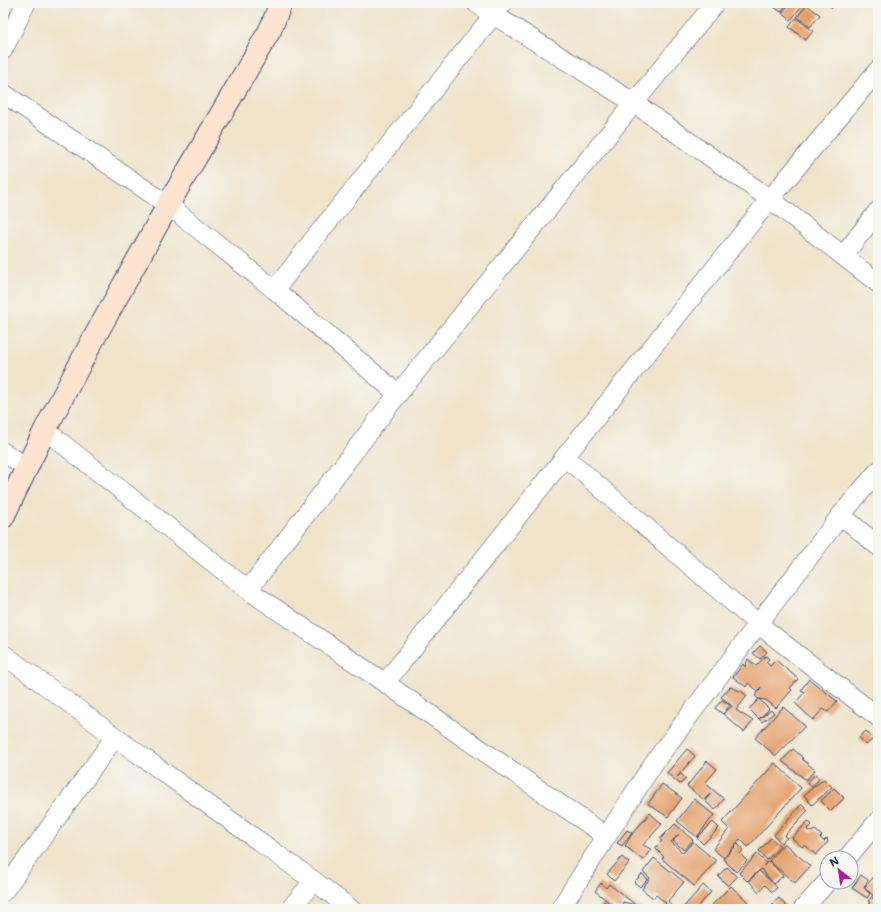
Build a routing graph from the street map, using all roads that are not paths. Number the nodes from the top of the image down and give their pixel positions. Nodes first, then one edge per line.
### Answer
1 (26, 3) edge
2 (281, 3) edge
3 (476, 3) edge
4 (714, 3) edge
5 (499, 9) edge
6 (3, 50) edge
7 (878, 70) edge
8 (3, 93) edge
9 (634, 103) junction
10 (770, 199) junction
11 (168, 205) junction
12 (878, 211) edge
13 (843, 256) junction
14 (878, 283) edge
15 (275, 290) junction
16 (398, 394) junction
17 (45, 430) junction
18 (3, 452) edge
19 (565, 457) junction
20 (27, 467) junction
21 (878, 471) edge
22 (841, 515) junction
23 (3, 517) edge
24 (878, 546) edge
25 (248, 590) junction
26 (758, 624) junction
27 (3, 654) edge
28 (386, 683) junction
29 (878, 717) edge
30 (115, 737) junction
31 (878, 821) edge
32 (606, 836) junction
33 (854, 850) edge
34 (314, 881) junction
35 (820, 890) edge
36 (3, 892) edge
37 (290, 909) edge
38 (351, 909) edge
39 (560, 909) edge
40 (804, 909) edge

1 - 6 street
2 - 11 street
3 - 5 street
4 - 9 street
5 - 9 street
5 - 15 street
7 - 10 street
8 - 11 street
9 - 10 street
9 - 16 street
10 - 13 street
10 - 19 street
11 - 15 street
11 - 17 street
12 - 13 street
13 - 14 street
15 - 16 street
16 - 25 street
17 - 20 street
17 - 25 street
18 - 20 street
19 - 26 street
19 - 28 street
20 - 23 street
21 - 22 street
22 - 24 street
22 - 26 street
25 - 28 street
26 - 29 street
26 - 32 street
27 - 30 street
28 - 32 street
30 - 34 street
30 - 36 street
31 - 33 street
32 - 39 street
34 - 37 street
34 - 38 street
35 - 40 street

